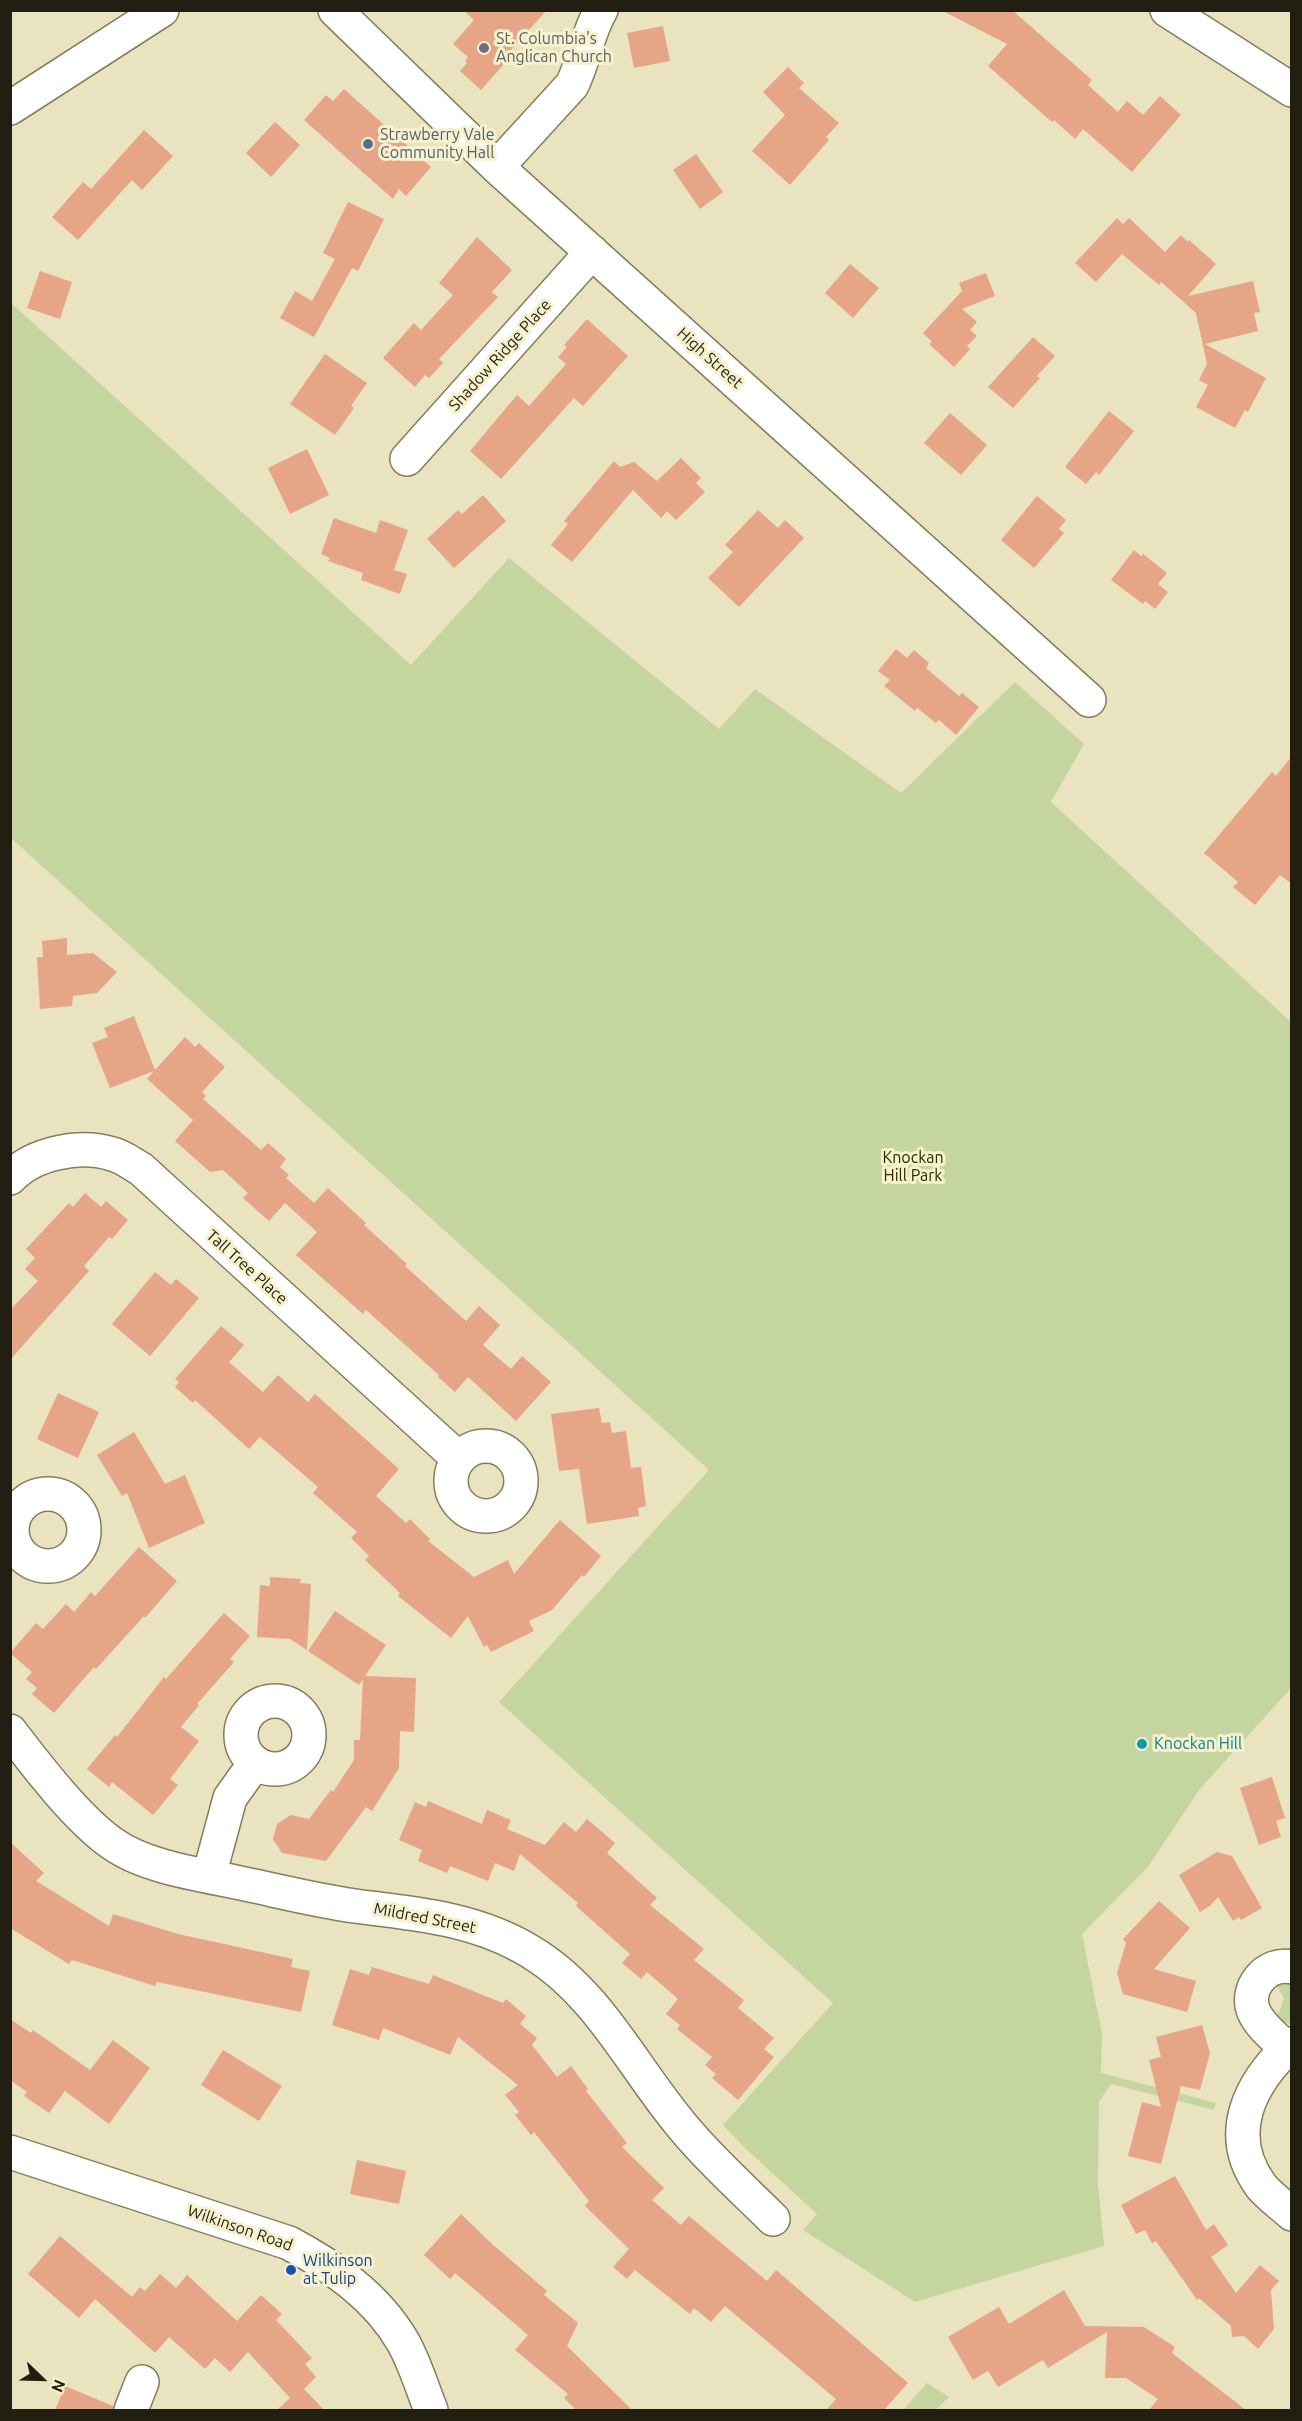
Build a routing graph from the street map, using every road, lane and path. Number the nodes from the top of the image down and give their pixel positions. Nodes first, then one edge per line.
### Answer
1 (162, 10) edge
2 (335, 10) edge
3 (601, 10) edge
4 (1167, 10) edge
5 (1292, 90) edge
6 (10, 108) edge
7 (497, 166) junction
8 (592, 252) junction
9 (407, 459) dead end
10 (1089, 700) dead end
11 (10, 1178) edge
12 (459, 1459) dead end
13 (10, 1731) edge
14 (255, 1763) dead end
15 (208, 1876) junction
16 (1292, 1967) edge
17 (1289, 2046) edge
18 (10, 2152) edge
19 (1292, 2214) edge
20 (773, 2219) dead end
21 (431, 2410) edge

1 - 6 street
2 - 7 street, High Street
3 - 7 street
4 - 5 street
7 - 8 street, High Street
8 - 9 street, Shadow Ridge Place
8 - 10 street, High Street
11 - 12 street, Tall Tree Place
13 - 15 street, Mildred Street
14 - 15 street
15 - 20 street, Mildred Street
16 - 17 street
17 - 19 street
18 - 21 street, Wilkinson Road

